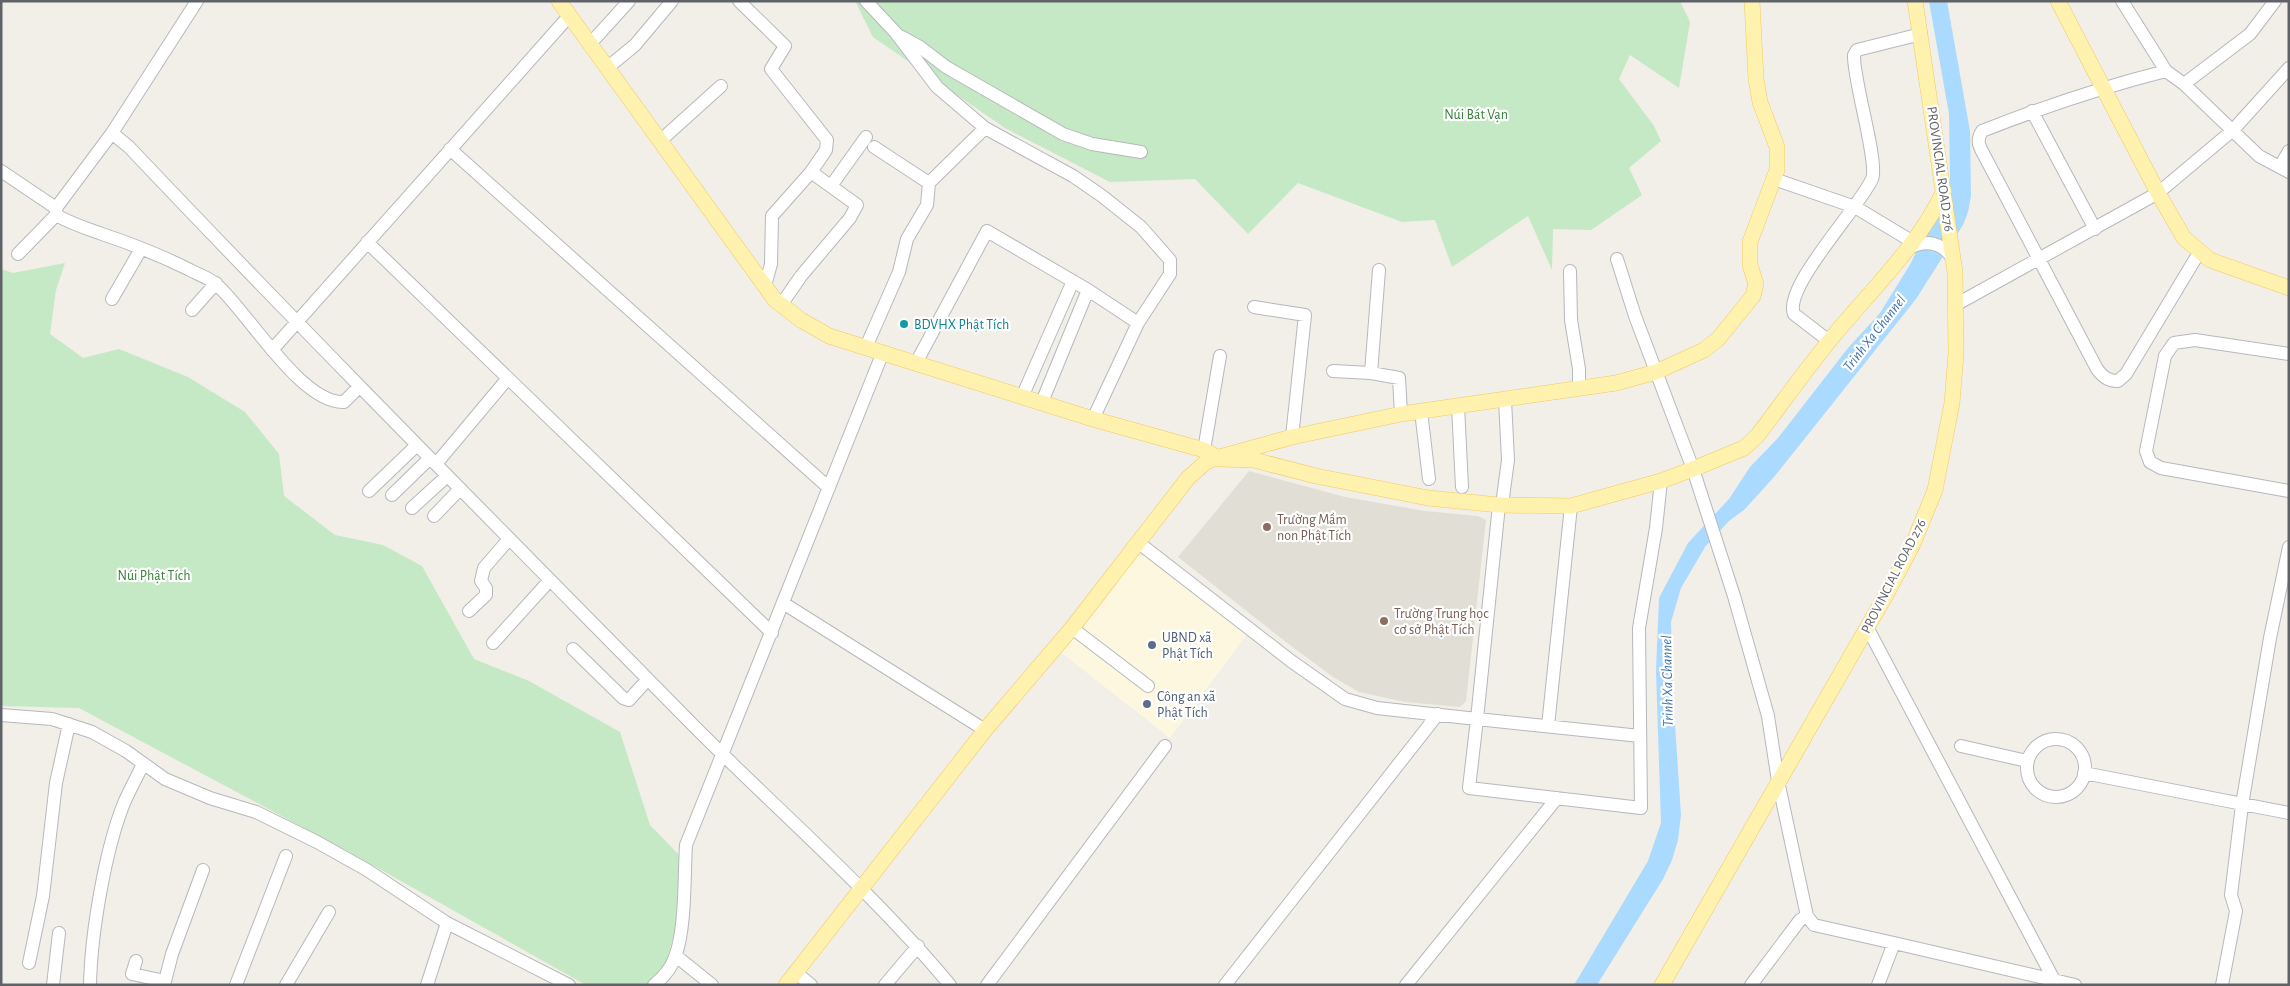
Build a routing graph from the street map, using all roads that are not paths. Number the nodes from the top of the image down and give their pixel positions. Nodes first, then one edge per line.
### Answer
1 (197, 1) edge
2 (629, 1) edge
3 (672, 1) edge
4 (740, 1) edge
5 (866, 1) edge
6 (1752, 1) edge
7 (1915, 1) edge
8 (2058, 1) edge
9 (2122, 1) edge
10 (2275, 1) edge
11 (567, 7) edge
12 (896, 33) junction
13 (1921, 34) junction
14 (590, 44) junction
15 (607, 68) junction
16 (2289, 68) edge
17 (2166, 71) junction
18 (2184, 84) junction
19 (721, 86) dead end
20 (2102, 87) junction
21 (2032, 111) junction
22 (985, 128) junction
23 (2233, 130) junction
24 (112, 133) junction
25 (660, 141) junction
26 (450, 149) junction
27 (2289, 151) edge
28 (1141, 152) dead end
29 (2284, 170) edge
30 (1, 171) edge
31 (811, 172) junction
32 (1774, 179) junction
33 (929, 183) junction
34 (831, 186) junction
35 (1944, 191) junction
36 (2158, 194) junction
37 (1855, 206) junction
38 (56, 211) junction
39 (2095, 229) junction
40 (367, 242) junction
41 (1910, 245) junction
42 (141, 248) junction
43 (2200, 251) junction
44 (18, 254) dead end
45 (1617, 259) dead end
46 (2039, 260) junction
47 (1954, 261) junction
48 (1379, 270) dead end
49 (1570, 272) dead end
50 (1073, 281) junction
51 (216, 283) junction
52 (765, 286) junction
53 (2289, 288) edge
54 (1088, 290) junction
55 (112, 299) dead end
56 (1957, 304) junction
57 (781, 305) junction
58 (1254, 307) dead end
59 (192, 310) dead end
60 (295, 322) junction
61 (1138, 323) junction
62 (1829, 341) junction
63 (866, 347) junction
64 (272, 350) junction
65 (882, 352) junction
66 (2289, 354) edge
67 (1220, 356) dead end
68 (916, 363) junction
69 (1334, 371) dead end
70 (1656, 372) junction
71 (1371, 373) junction
72 (508, 378) junction
73 (359, 387) junction
74 (1579, 388) junction
75 (1022, 397) junction
76 (1505, 400) junction
77 (1042, 402) junction
78 (1458, 406) junction
79 (1421, 411) junction
80 (1401, 414) junction
81 (1093, 419) junction
82 (1292, 436) junction
83 (417, 446) junction
84 (1210, 454) junction
85 (432, 461) junction
86 (1693, 469) junction
87 (447, 476) junction
88 (1429, 479) dead end
89 (1661, 481) junction
90 (1462, 487) dead end
91 (829, 488) junction
92 (460, 489) junction
93 (369, 491) dead end
94 (2289, 492) edge
95 (392, 495) dead end
96 (1501, 505) junction
97 (1571, 506) junction
98 (412, 508) dead end
99 (434, 516) dead end
100 (509, 538) junction
101 (1139, 543) junction
102 (2289, 547) edge
103 (550, 580) junction
104 (784, 603) junction
105 (469, 611) dead end
106 (1867, 627) junction
107 (1072, 628) junction
108 (772, 633) junction
109 (493, 643) dead end
110 (573, 649) dead end
111 (648, 679) junction
112 (1148, 686) dead end
113 (1438, 714) junction
114 (1, 715) edge
115 (1477, 719) junction
116 (69, 724) junction
117 (1548, 726) junction
118 (985, 730) junction
119 (1640, 736) junction
120 (1165, 746) dead end
121 (1960, 746) dead end
122 (723, 756) junction
123 (2027, 761) junction
124 (143, 764) junction
125 (2084, 773) junction
126 (1778, 781) junction
127 (1557, 798) junction
128 (2242, 805) junction
129 (2289, 813) edge
130 (286, 856) dead end
131 (203, 870) dead end
132 (859, 888) junction
133 (329, 912) dead end
134 (1807, 916) junction
135 (446, 923) junction
136 (59, 933) dead end
137 (1894, 943) junction
138 (918, 946) junction
139 (676, 956) junction
140 (136, 961) dead end
141 (29, 963) dead end
142 (795, 972) junction
143 (2054, 980) junction
144 (164, 983) edge
145 (710, 984) edge
146 (52, 985) edge
147 (90, 985) edge
148 (236, 985) edge
149 (286, 985) edge
150 (426, 985) edge
151 (569, 985) edge
152 (654, 985) edge
153 (786, 985) edge
154 (811, 985) edge
155 (886, 985) edge
156 (950, 985) edge
157 (986, 985) edge
158 (1225, 985) edge
159 (1406, 985) edge
160 (1662, 985) edge
161 (1751, 985) edge
162 (1878, 985) edge
163 (2076, 985) edge
164 (2222, 985) edge

1 - 24 street
2 - 14 street
3 - 15 street
4 - 31 street
5 - 12 street
6 - 32 main road
7 - 13 main road, PROVINCIAL ROAD 276
8 - 20 main road
9 - 17 street
10 - 18 street
11 - 14 main road
11 - 26 street
12 - 22 street
12 - 28 street
13 - 35 main road, PROVINCIAL ROAD 276
13 - 37 street
14 - 15 main road
15 - 25 main road
16 - 23 street
17 - 18 street
17 - 20 street
18 - 23 street
19 - 25 street
20 - 21 street
20 - 36 main road
21 - 39 street
21 - 46 street
22 - 33 street
22 - 61 street
23 - 29 street
23 - 36 street
24 - 38 street
24 - 60 street
25 - 52 main road
26 - 40 street
26 - 91 street
27 - 29 street
30 - 38 street
31 - 34 street
31 - 52 street
32 - 37 street
32 - 70 main road
33 - 34 street
33 - 63 street
34 - 57 street
35 - 41 main road
35 - 47 main road, PROVINCIAL ROAD 276
36 - 39 street
36 - 43 main road
37 - 41 street
37 - 62 street
38 - 42 street
38 - 44 street
39 - 46 street
40 - 60 street
40 - 72 street
41 - 47 street
41 - 62 main road
42 - 51 street
42 - 55 street
43 - 46 street
43 - 53 main road
45 - 70 street
46 - 56 street
47 - 56 main road, PROVINCIAL ROAD 276
48 - 71 street
49 - 74 street
50 - 54 street
50 - 68 street
50 - 75 street
51 - 59 street
51 - 64 street
52 - 57 main road
54 - 61 street
54 - 77 street
56 - 106 main road, PROVINCIAL ROAD 276
57 - 63 main road
58 - 82 street
60 - 64 street
60 - 73 street
61 - 81 street
62 - 86 main road
63 - 65 main road
64 - 73 street
65 - 68 main road
65 - 91 street
66 - 94 street
67 - 84 street
68 - 75 main road
69 - 71 street
70 - 74 main road
70 - 86 street
71 - 80 street
72 - 85 street
72 - 108 street
73 - 83 street
74 - 76 main road
75 - 77 main road
76 - 78 main road
76 - 96 street
77 - 81 main road
78 - 79 main road
78 - 90 street
79 - 80 main road
79 - 88 street
80 - 82 main road
81 - 84 main road
82 - 84 main road
83 - 85 street
83 - 93 street
84 - 96 main road
84 - 101 main road
85 - 87 street
85 - 95 street
86 - 89 main road
86 - 126 street
87 - 92 street
87 - 98 street
89 - 97 main road
89 - 119 street
91 - 104 street
92 - 99 street
92 - 100 street
96 - 97 main road
96 - 115 street
97 - 117 street
100 - 103 street
100 - 105 street
101 - 107 main road
101 - 113 street
102 - 128 street
103 - 109 street
103 - 111 street
104 - 108 street
104 - 118 street
106 - 126 main road, PROVINCIAL ROAD 276
106 - 143 street
107 - 112 street
107 - 118 main road
108 - 122 street
110 - 111 street
111 - 122 street
113 - 115 street
113 - 158 street
114 - 116 street
115 - 117 street
115 - 127 street
116 - 124 street
116 - 141 street
117 - 119 street
118 - 132 main road
119 - 127 street
120 - 157 street
121 - 123 street
122 - 132 street
122 - 139 street
123 - 125 street
123 - 125 street
124 - 135 street
124 - 147 street
125 - 128 street
126 - 134 street
126 - 160 main road, PROVINCIAL ROAD 276
127 - 159 street
128 - 129 street
128 - 164 street
130 - 148 street
131 - 144 street
132 - 138 street
132 - 142 main road
133 - 149 street
134 - 137 street
134 - 161 street
135 - 150 street
135 - 151 street
136 - 146 street
137 - 143 street
137 - 162 street
138 - 155 street
138 - 156 street
139 - 145 street
139 - 152 street
140 - 144 street
142 - 153 main road
142 - 154 street
143 - 163 street

